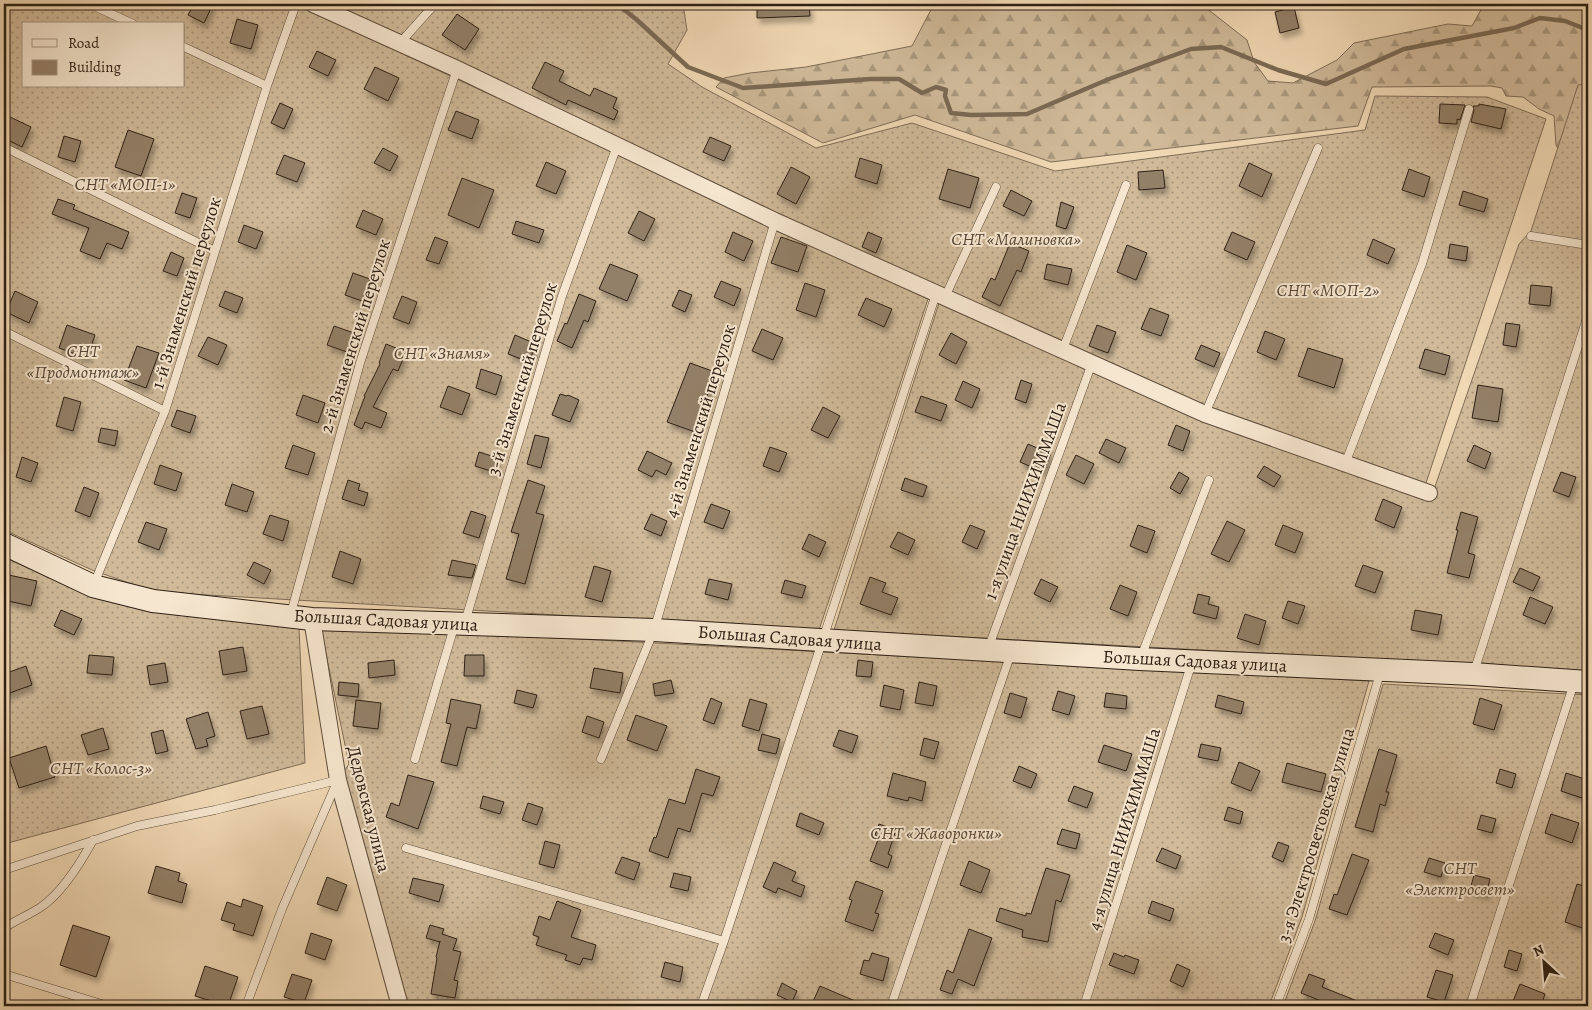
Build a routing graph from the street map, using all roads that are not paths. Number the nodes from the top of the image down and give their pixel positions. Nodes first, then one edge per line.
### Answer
1 (90, 4) edge
2 (296, 4) edge
3 (313, 4) edge
4 (435, 4) edge
5 (129, 22) edge
6 (400, 43) junction
7 (185, 47) edge
8 (457, 69) junction
9 (267, 86) junction
10 (1469, 109) dead end
11 (617, 146) junction
12 (4, 147) edge
13 (1318, 148) dead end
14 (1126, 186) dead end
15 (996, 187) dead end
16 (775, 221) junction
17 (1531, 236) dead end
18 (1588, 245) edge
19 (215, 251) junction
20 (941, 295) junction
21 (1588, 315) edge
22 (4, 331) edge
23 (1063, 349) junction
24 (1092, 363) junction
25 (166, 411) junction
26 (1205, 414) junction
27 (1345, 464) junction
28 (1209, 480) dead end
29 (1429, 493) dead end
30 (4, 544) edge
31 (93, 586) junction
32 (301, 617) junction
33 (460, 624) junction
34 (654, 630) junction
35 (823, 640) junction
36 (987, 650) junction
37 (1011, 652) junction
38 (1140, 659) junction
39 (1192, 660) junction
40 (1380, 671) junction
41 (1473, 674) junction
42 (1581, 682) edge
43 (415, 759) dead end
44 (601, 759) dead end
45 (338, 780) junction
46 (93, 840) junction
47 (406, 848) dead end
48 (4, 870) edge
49 (4, 928) edge
50 (724, 941) junction
51 (4, 974) edge
52 (108, 1006) edge
53 (246, 1006) edge
54 (400, 1006) edge
55 (701, 1006) edge
56 (892, 1006) edge
57 (1084, 1006) edge
58 (1276, 1006) edge
59 (1470, 1006) edge

1 - 5 lane
2 - 9 lane, 1-й Знаменский переулок
3 - 6 street
4 - 6 lane
6 - 8 street
7 - 9 lane
8 - 11 street
8 - 32 lane, 2-й Знаменский переулок
9 - 19 lane, 1-й Знаменский переулок
10 - 27 lane
11 - 16 street
11 - 33 lane, 3-й Знаменский переулок
12 - 19 lane
13 - 26 lane
14 - 23 lane
15 - 20 lane
16 - 20 street
16 - 34 lane, 4-й Знаменский переулок
17 - 18 lane
19 - 25 lane, 1-й Знаменский переулок
20 - 23 street
20 - 35 lane
21 - 41 lane
22 - 25 lane
23 - 24 street
24 - 26 street
24 - 36 lane, 1-я улица НИИХИММАШа
25 - 31 lane, 1-й Знаменский переулок
26 - 27 street
27 - 29 street
28 - 38 lane
30 - 31 street, Большая Садовая улица
31 - 32 street, Большая Садовая улица
32 - 33 street, Большая Садовая улица
32 - 45 street, Дедовская улица
33 - 34 street, Большая Садовая улица
33 - 43 lane, 3-й Знаменский переулок
34 - 35 street, Большая Садовая улица
34 - 44 lane, 4-й Знаменский переулок
35 - 36 street, Большая Садовая улица
35 - 50 lane
36 - 37 street, Большая Садовая улица
37 - 38 street, Большая Садовая улица
37 - 56 lane
38 - 39 street, Большая Садовая улица
39 - 40 street, Большая Садовая улица
39 - 57 lane, 4-я улица НИИХИММАШа
40 - 41 street, Большая Садовая улица
40 - 58 lane, 3-я Электросветовская улица
41 - 42 street, Большая Садовая улица
42 - 59 lane
45 - 46 lane
45 - 53 lane
45 - 54 street, Дедовская улица
46 - 48 lane
46 - 49 lane
47 - 50 lane
50 - 55 lane
51 - 52 lane

